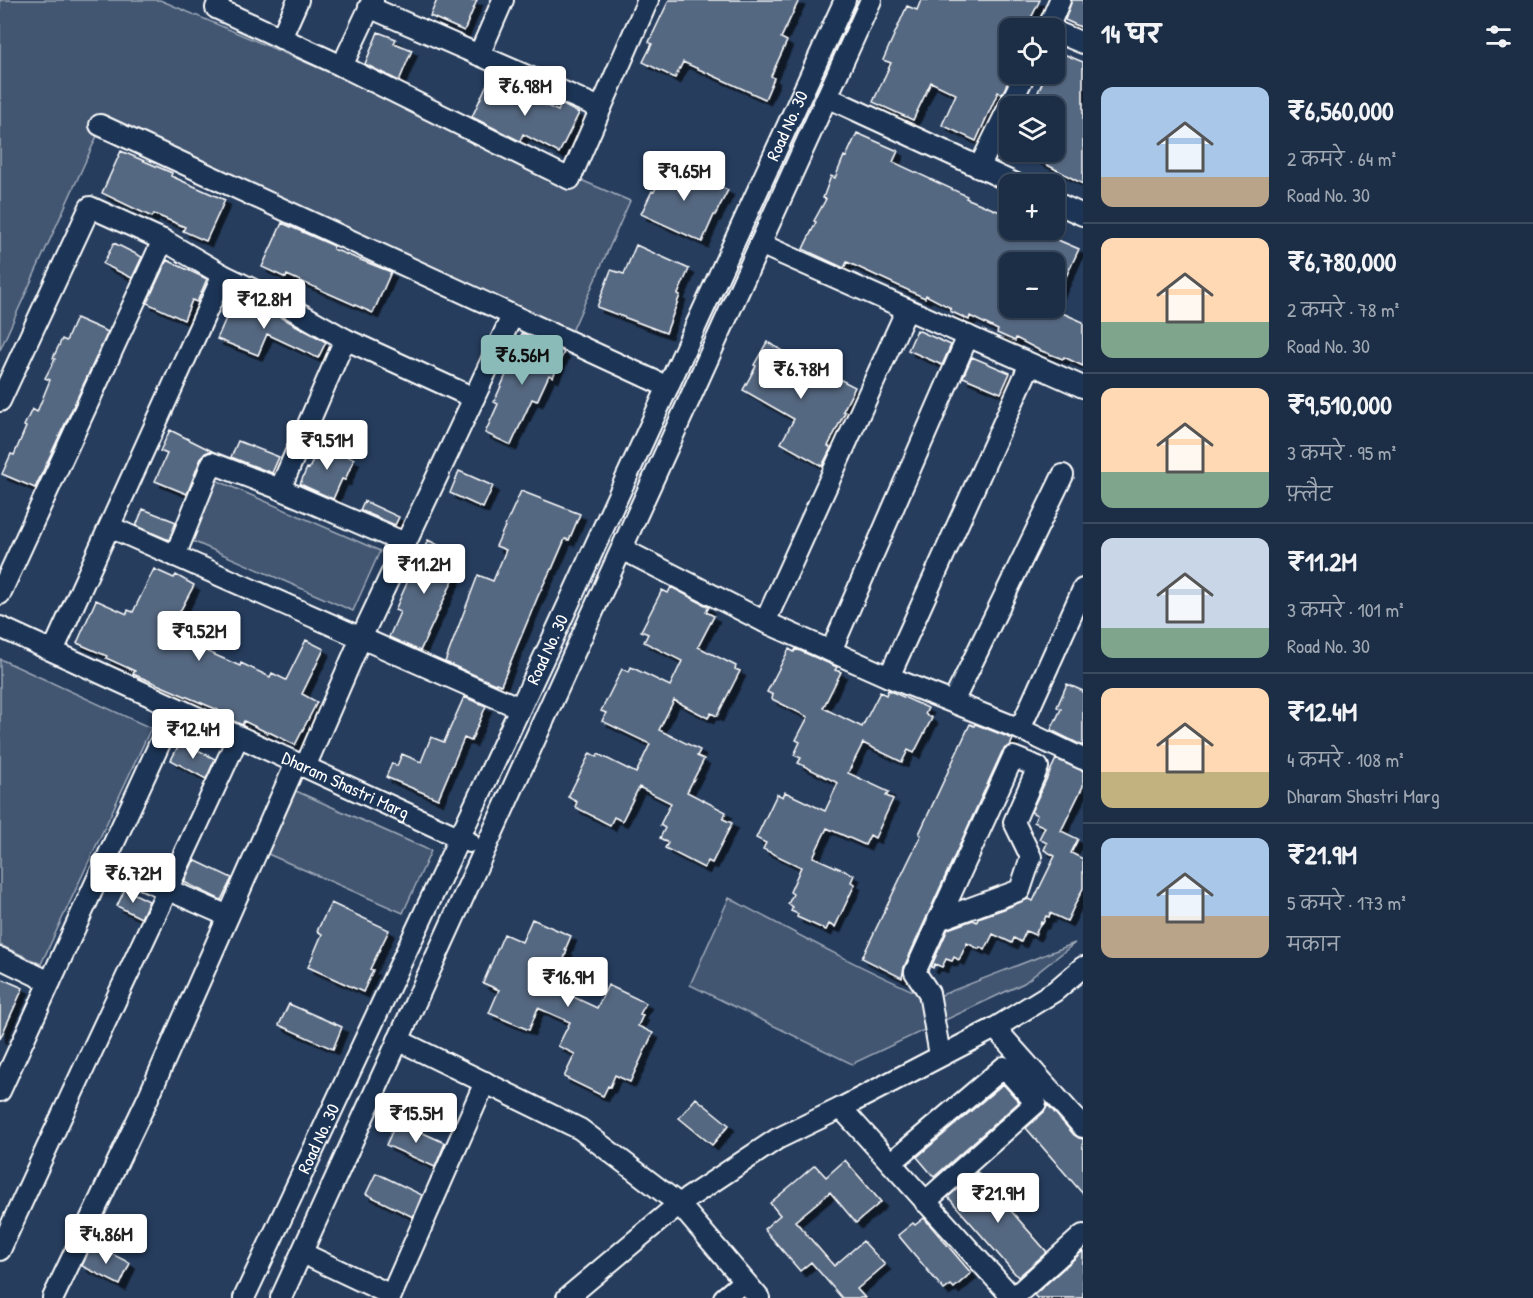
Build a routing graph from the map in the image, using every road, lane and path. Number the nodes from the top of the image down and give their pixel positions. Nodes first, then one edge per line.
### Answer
1 (219, 0) edge
2 (298, 0) edge
3 (503, 0) edge
4 (648, 0) edge
5 (844, 0) edge
6 (870, 0) edge
7 (1060, 0) edge
8 (371, 3) edge
9 (1052, 18) edge
10 (1065, 36) edge
11 (281, 38) junction
12 (1083, 44) edge
13 (479, 55) junction
14 (342, 66) junction
15 (1020, 84) edge
16 (826, 97) junction
17 (600, 108) junction
18 (100, 125) dead end
19 (979, 168) junction
20 (999, 177) edge
21 (1065, 207) edge
22 (1083, 215) edge
23 (163, 240) junction
24 (760, 244) junction
25 (223, 275) junction
26 (907, 309) junction
27 (512, 316) junction
28 (968, 336) junction
29 (345, 339) junction
30 (1030, 364) junction
31 (668, 387) junction
32 (1083, 387) edge
33 (474, 398) junction
34 (0, 401) edge
35 (1064, 475) dead end
36 (280, 489) junction
37 (110, 527) junction
38 (405, 543) junction
39 (622, 549) junction
40 (175, 556) junction
41 (1083, 589) edge
42 (0, 594) edge
43 (765, 622) junction
44 (0, 627) edge
45 (361, 638) junction
46 (53, 651) junction
47 (831, 651) junction
48 (889, 677) junction
49 (953, 702) junction
50 (177, 708) junction
51 (520, 708) junction
52 (1020, 729) junction
53 (238, 736) junction
54 (1083, 759) edge
55 (300, 765) junction
56 (459, 838) junction
57 (485, 850) junction
58 (105, 862) junction
59 (169, 890) junction
60 (228, 916) junction
61 (938, 920) junction
62 (0, 958) edge
63 (1083, 967) edge
64 (50, 982) junction
65 (995, 1028) junction
66 (398, 1040) junction
67 (940, 1055) junction
68 (485, 1082) junction
69 (0, 1091) edge
70 (841, 1108) junction
71 (1083, 1127) edge
72 (891, 1163) junction
73 (925, 1202) junction
74 (679, 1204) junction
75 (1083, 1235) edge
76 (0, 1250) edge
77 (302, 1253) junction
78 (744, 1281) junction
79 (390, 1296) edge
80 (53, 1298) edge
81 (244, 1298) edge
82 (281, 1298) edge
83 (567, 1298) edge
84 (724, 1298) edge
85 (759, 1298) edge

1 - 11 street
2 - 11 street
3 - 13 street
4 - 17 street
5 - 31 street, Road No. 30
6 - 16 street, Road No. 30
7 - 9 street
8 - 13 street
8 - 14 street
10 - 12 street
11 - 14 street
13 - 17 street
14 - 17 street
15 - 19 street
16 - 19 street
16 - 24 street, Road No. 30
18 - 27 street
19 - 20 street
21 - 22 street
23 - 25 street
23 - 34 street
23 - 42 street
24 - 26 street
24 - 39 street, Road No. 30
25 - 29 street
25 - 37 street
26 - 28 street
26 - 43 street
27 - 31 street
27 - 33 street
28 - 30 street
28 - 47 street
29 - 33 street
29 - 36 street
30 - 32 street
30 - 48 street
31 - 51 street, Road No. 30
33 - 38 street
35 - 49 street
36 - 38 street
36 - 40 street
37 - 40 street
37 - 46 street
38 - 45 street
39 - 43 street
39 - 57 street, Road No. 30
40 - 45 street
41 - 52 street
43 - 47 street
44 - 46 street, Dharam Shastri Marg
45 - 51 street
45 - 55 street
46 - 50 street, Dharam Shastri Marg
47 - 48 street
48 - 49 street
49 - 52 street
50 - 53 street, Dharam Shastri Marg
50 - 58 street
51 - 56 street, Road No. 30
52 - 54 street
53 - 55 street, Dharam Shastri Marg
53 - 59 street
55 - 56 street, Dharam Shastri Marg
55 - 60 street
56 - 57 street, Dharam Shastri Marg
56 - 81 street, Road No. 30
57 - 66 street, Road No. 30
58 - 59 street
58 - 64 street
59 - 60 street
59 - 76 street
60 - 80 street
61 - 61 street
61 - 67 street
62 - 64 street
63 - 65 street
64 - 69 street
65 - 67 street
65 - 71 street
66 - 68 street
66 - 77 street, Road No. 30
67 - 70 street
68 - 74 street
68 - 79 street
70 - 72 street
70 - 74 street
72 - 73 street
72 - 73 street
73 - 75 street
74 - 78 street
74 - 83 street
77 - 79 street
77 - 82 street, Road No. 30
78 - 84 street
78 - 85 street

